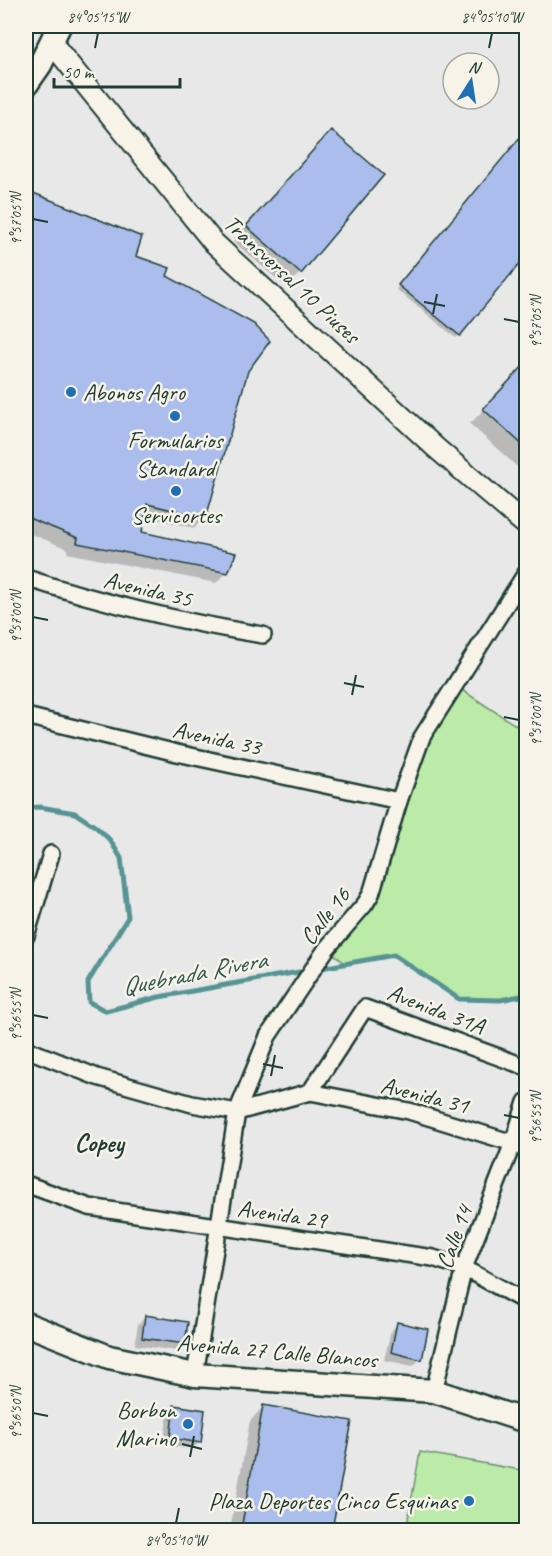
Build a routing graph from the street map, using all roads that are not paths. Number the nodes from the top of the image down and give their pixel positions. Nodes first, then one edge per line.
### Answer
1 (55, 34) edge
2 (26, 85) edge
3 (526, 525) edge
4 (526, 573) edge
5 (26, 578) edge
6 (263, 635) dead end
7 (26, 716) edge
8 (399, 801) junction
9 (51, 854) dead end
10 (26, 936) edge
11 (26, 1049) edge
12 (526, 1067) edge
13 (310, 1092) junction
14 (526, 1102) edge
15 (237, 1112) junction
16 (520, 1146) edge
17 (26, 1184) edge
18 (218, 1228) junction
19 (465, 1268) junction
20 (526, 1302) edge
21 (26, 1324) edge
22 (195, 1374) junction
23 (434, 1391) junction
24 (526, 1421) edge

1 - 2 main road
1 - 3 street, Transversal 10 Piuses
4 - 8 street, Calle 16
5 - 6 street, Avenida 35
7 - 8 street, Avenida 33
8 - 15 street, Calle 16
9 - 10 street
11 - 15 street
12 - 13 street, Avenida 31A
13 - 15 street
13 - 16 street, Avenida 31
14 - 16 street, Calle 14
15 - 18 street, Calle 16
16 - 19 street, Calle 14
17 - 18 street, Avenida 29
18 - 19 street, Avenida 29
18 - 22 street, Calle 16
19 - 20 street, Avenida 29
19 - 23 street, Calle 14
21 - 22 main road, Avenida 27 Calle Blancos
22 - 23 main road, Avenida 27 Calle Blancos
23 - 24 main road, Avenida 27 Calle Blancos

